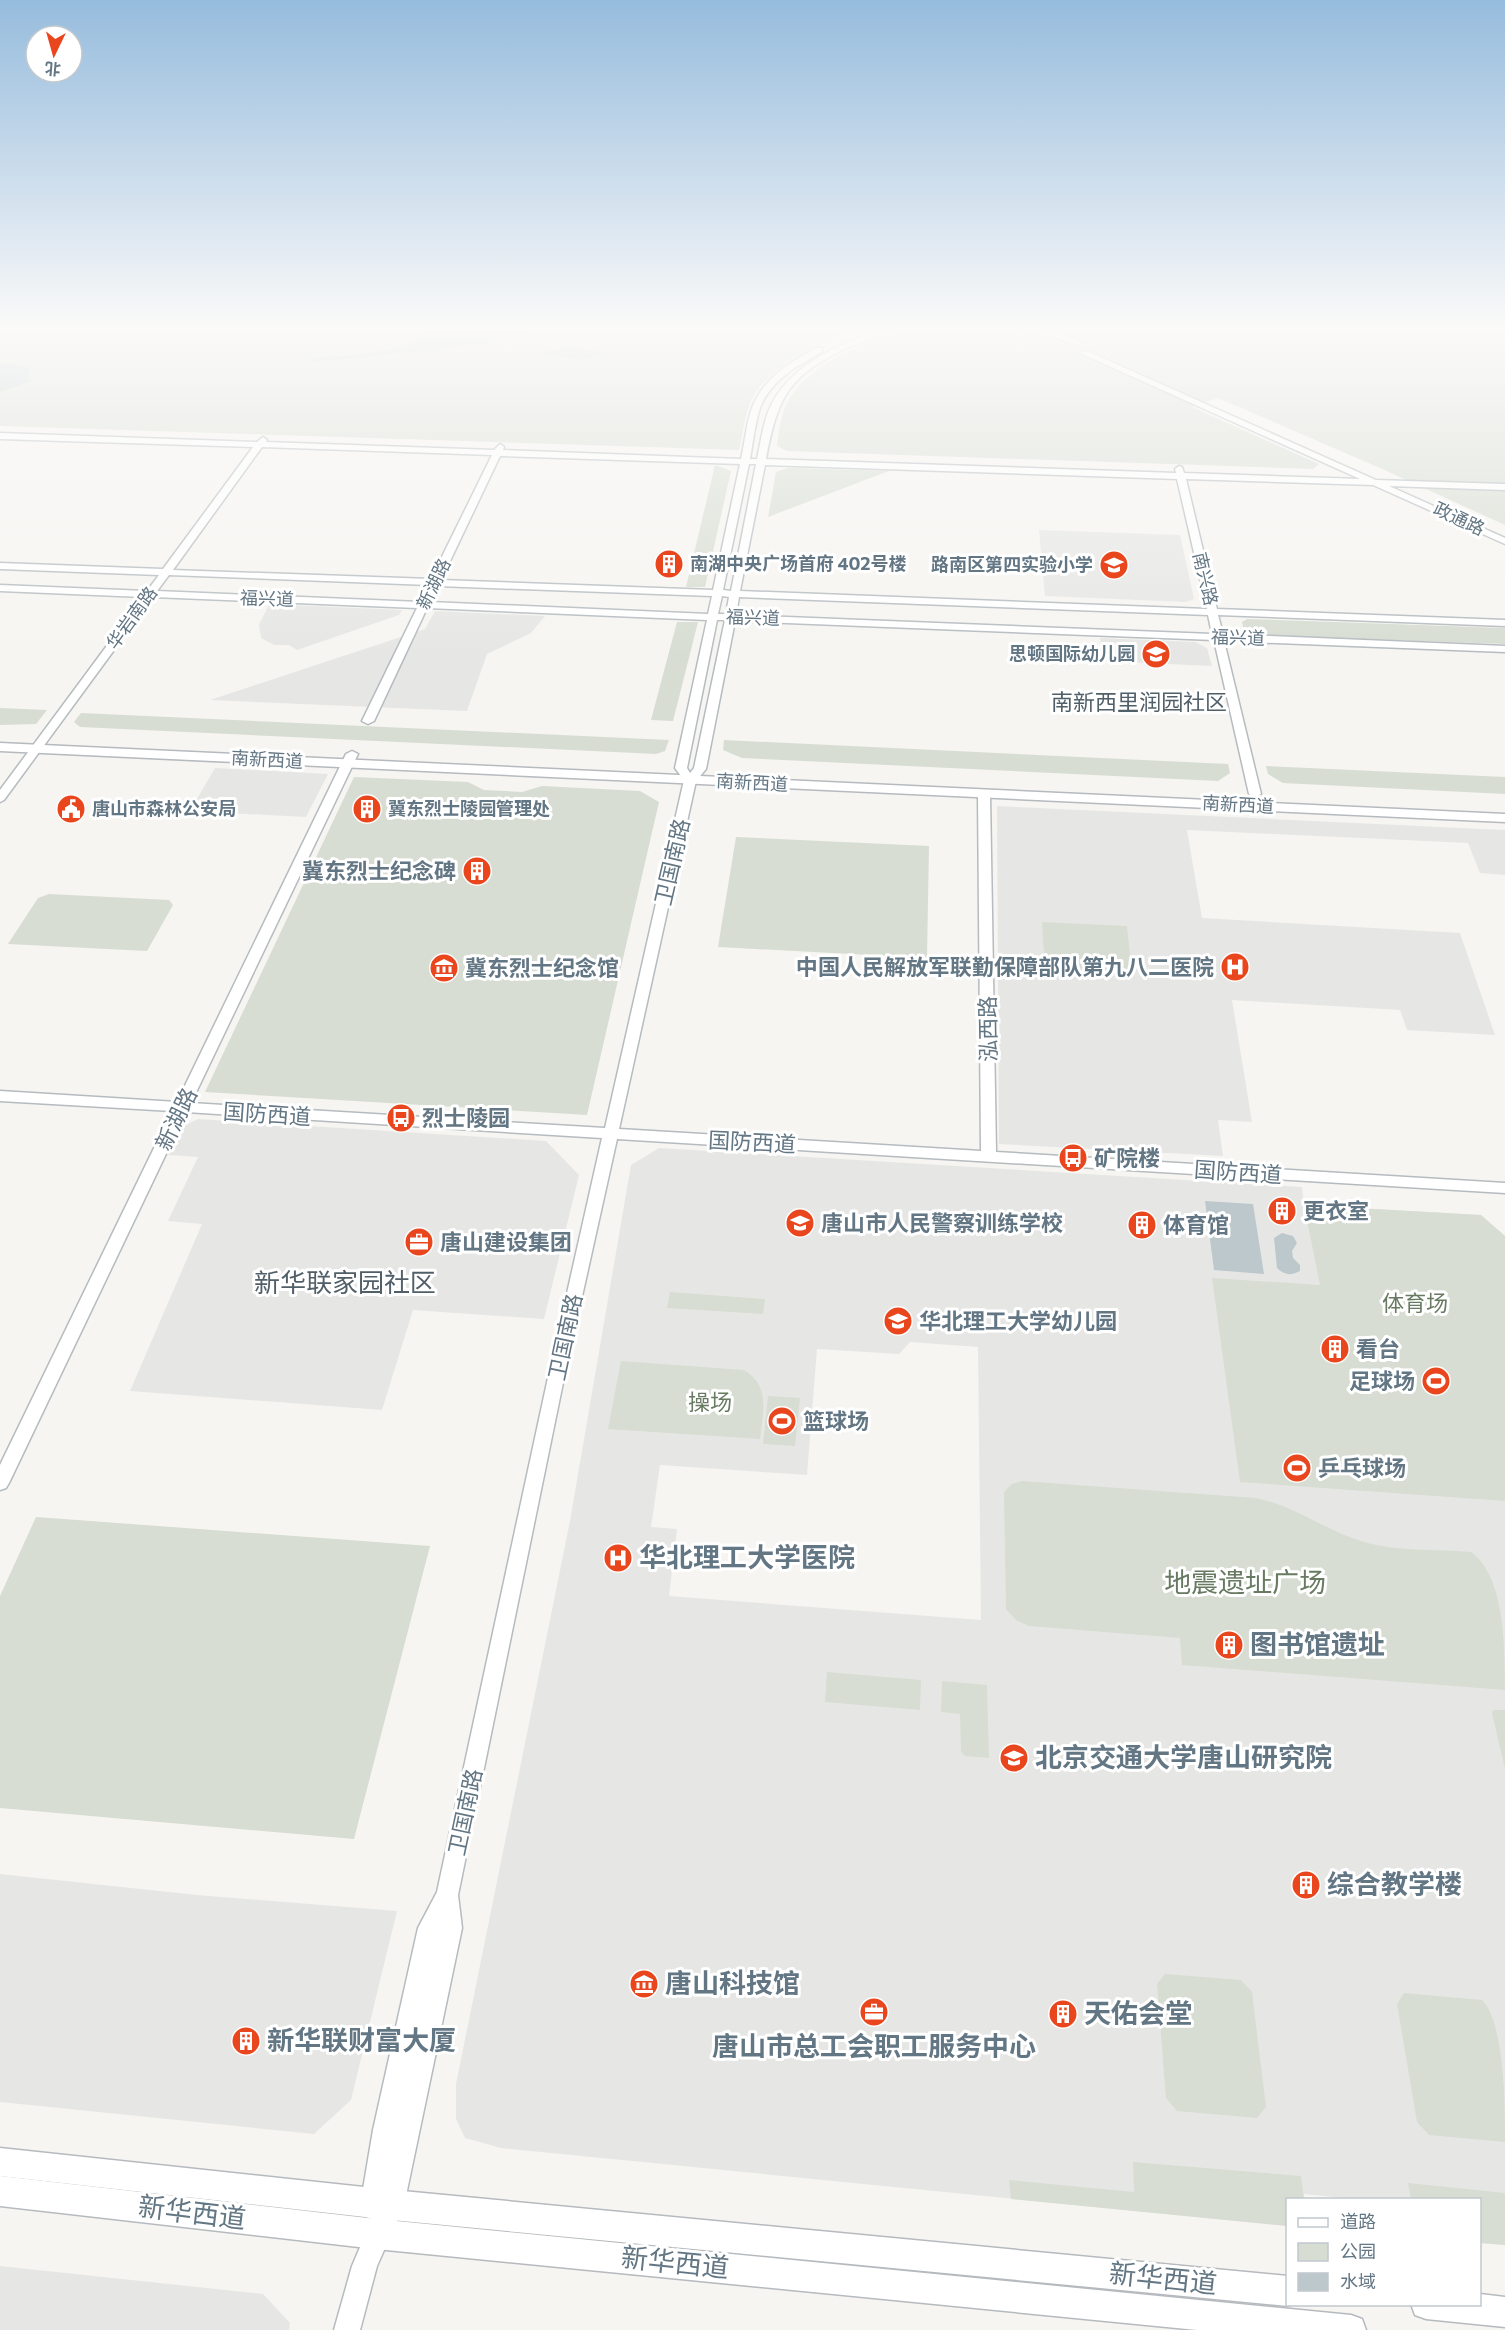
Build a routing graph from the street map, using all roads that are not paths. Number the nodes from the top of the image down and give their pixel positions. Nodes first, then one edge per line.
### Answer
1 (197, 440) edge
2 (750, 440) edge
3 (766, 440) edge
4 (1285, 440) edge
5 (1290, 440) edge
6 (262, 442) junction
7 (498, 450) junction
8 (746, 458) junction
9 (762, 458) junction
10 (1180, 472) junction
11 (1360, 475) junction
12 (1382, 480) junction
13 (1505, 481) edge
14 (1401, 484) junction
15 (1505, 487) edge
16 (1505, 532) edge
17 (1505, 540) edge
18 (0, 566) edge
19 (166, 572) junction
20 (434, 583) junction
21 (0, 588) edge
22 (719, 593) junction
23 (150, 594) junction
24 (735, 594) junction
25 (423, 605) junction
26 (1212, 612) junction
27 (714, 616) junction
28 (731, 617) junction
29 (1505, 623) edge
30 (1218, 637) junction
31 (1505, 649) edge
32 (368, 721) dead end
33 (0, 738) edge
34 (40, 744) junction
35 (0, 747) edge
36 (349, 759) junction
37 (690, 772) junction
38 (984, 794) junction
39 (1255, 794) junction
40 (0, 798) edge
41 (1505, 806) edge
42 (1505, 818) edge
43 (0, 1096) edge
44 (182, 1108) junction
45 (611, 1134) junction
46 (989, 1157) junction
47 (1505, 1188) edge
48 (0, 1483) edge
49 (0, 2162) edge
50 (0, 2191) edge
51 (382, 2204) junction
52 (376, 2234) junction
53 (1286, 2291) edge
54 (1445, 2306) edge
55 (1505, 2312) edge
56 (346, 2330) edge
57 (1351, 2330) edge

1 - 6 street
2 - 8 street, 卫国南路
3 - 9 street, 卫国南路
4 - 11 street, 政通路
5 - 12 street, 政通路
6 - 7 street
6 - 19 street, 华岩南路
7 - 8 street
7 - 20 street, 新湖路
8 - 9 street
8 - 22 street, 卫国南路
9 - 10 street
9 - 24 street, 卫国南路
10 - 11 street
10 - 12 street
10 - 26 street, 南兴路
11 - 12 street
12 - 13 street
12 - 14 street
12 - 17 street, 政通路
14 - 15 street
14 - 16 street, 政通路
18 - 19 street, 福兴道
19 - 20 street, 福兴道
19 - 23 street, 华岩南路
20 - 22 street, 福兴道
20 - 25 street, 新湖路
21 - 23 street, 福兴道
22 - 24 street, 福兴道
22 - 27 street, 卫国南路
23 - 25 street, 福兴道
23 - 34 street, 华岩南路
24 - 26 street, 福兴道
24 - 28 street, 卫国南路
25 - 27 street, 福兴道
25 - 32 street, 新湖路
26 - 29 street, 福兴道
26 - 30 street, 南兴路
27 - 28 street, 福兴道
27 - 37 street, 卫国南路
28 - 30 street, 福兴道
28 - 37 street, 卫国南路
30 - 31 street, 福兴道
30 - 39 street, 南兴路
33 - 34 main road, 南新西道
34 - 35 main road, 南新西道
34 - 36 main road, 南新西道
34 - 40 street, 华岩南路
36 - 37 main road, 南新西道
36 - 44 street, 新湖路
37 - 38 main road, 南新西道
37 - 39 main road, 南新西道
37 - 45 street, 卫国南路
38 - 42 main road, 南新西道
38 - 46 street, 泓西路
39 - 41 main road, 南新西道
43 - 44 street, 国防西道
44 - 45 street, 国防西道
44 - 48 street, 新湖路
45 - 46 street, 国防西道
45 - 51 street, 卫国南路
46 - 47 street, 国防西道
49 - 51 main road, 新华西道
50 - 52 main road, 新华西道
51 - 52 street, 卫国南路
51 - 53 main road, 新华西道
52 - 56 street, 卫国南路
52 - 57 main road, 新华西道
54 - 55 main road

